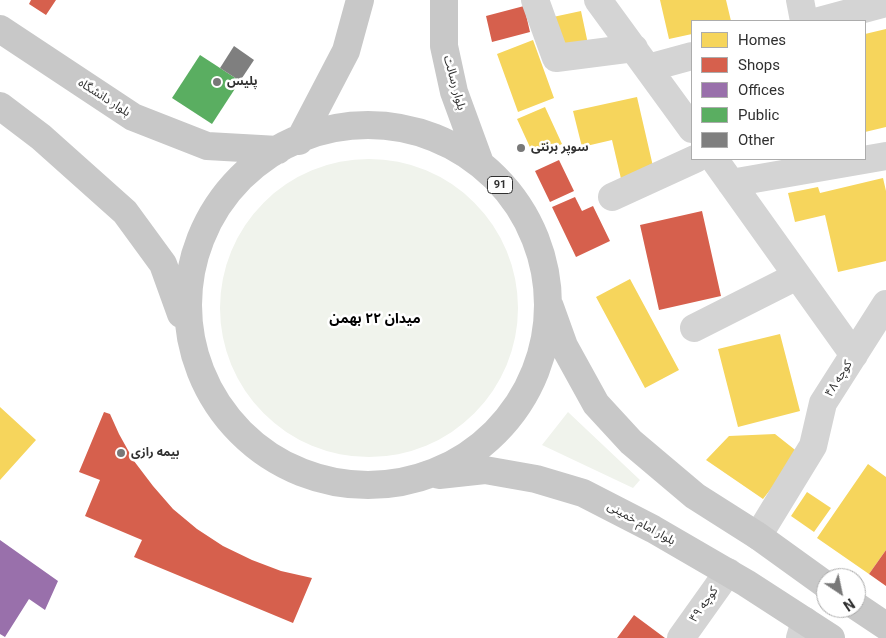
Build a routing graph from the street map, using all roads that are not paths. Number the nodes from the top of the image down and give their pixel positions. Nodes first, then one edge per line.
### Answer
1 (360, 0) edge
2 (444, 0) edge
3 (535, 0) edge
4 (598, 0) edge
5 (800, 0) edge
6 (886, 3) edge
7 (804, 20) edge
8 (823, 20) edge
9 (0, 29) edge
10 (691, 56) edge
11 (641, 58) junction
12 (0, 106) edge
13 (691, 128) edge
14 (288, 145) junction
15 (886, 156) edge
16 (866, 159) edge
17 (693, 160) edge
18 (715, 160) edge
19 (863, 160) edge
20 (480, 163) junction
21 (731, 183) junction
22 (612, 197) dead end
23 (797, 276) junction
24 (550, 305) junction
25 (885, 306) edge
26 (694, 328) dead end
27 (188, 332) junction
28 (854, 355) junction
29 (430, 476) junction
30 (758, 536) junction
31 (728, 572) junction
32 (816, 578) edge
33 (866, 613) edge
34 (886, 626) edge
35 (802, 629) edge
36 (681, 638) edge
37 (831, 638) edge

1 - 14 main road, 91
2 - 20 main road, بلوار رسالت / 91
3 - 11 street
4 - 11 street
5 - 7 street
6 - 8 street
9 - 14 main road, بلوار دانشگاه
10 - 11 street
11 - 13 street
12 - 27 main road
14 - 20 main road, 91
14 - 27 main road, 91
15 - 16 street
17 - 22 street
18 - 21 street
19 - 21 street
20 - 24 main road, 91
21 - 23 street
23 - 26 street
23 - 28 street
24 - 29 main road, 91
24 - 30 main road, 91
25 - 28 street, کوچه ۴۸
27 - 29 main road, 91
28 - 30 street, کوچه ۴۸
29 - 31 main road, بلوار امام خمینی / 91
30 - 32 main road, 91
31 - 35 main road, بلوار امام خمینی / 91
31 - 36 street, کوچه ۴۹
33 - 34 main road
35 - 37 main road, بلوار امام خمینی / 91

